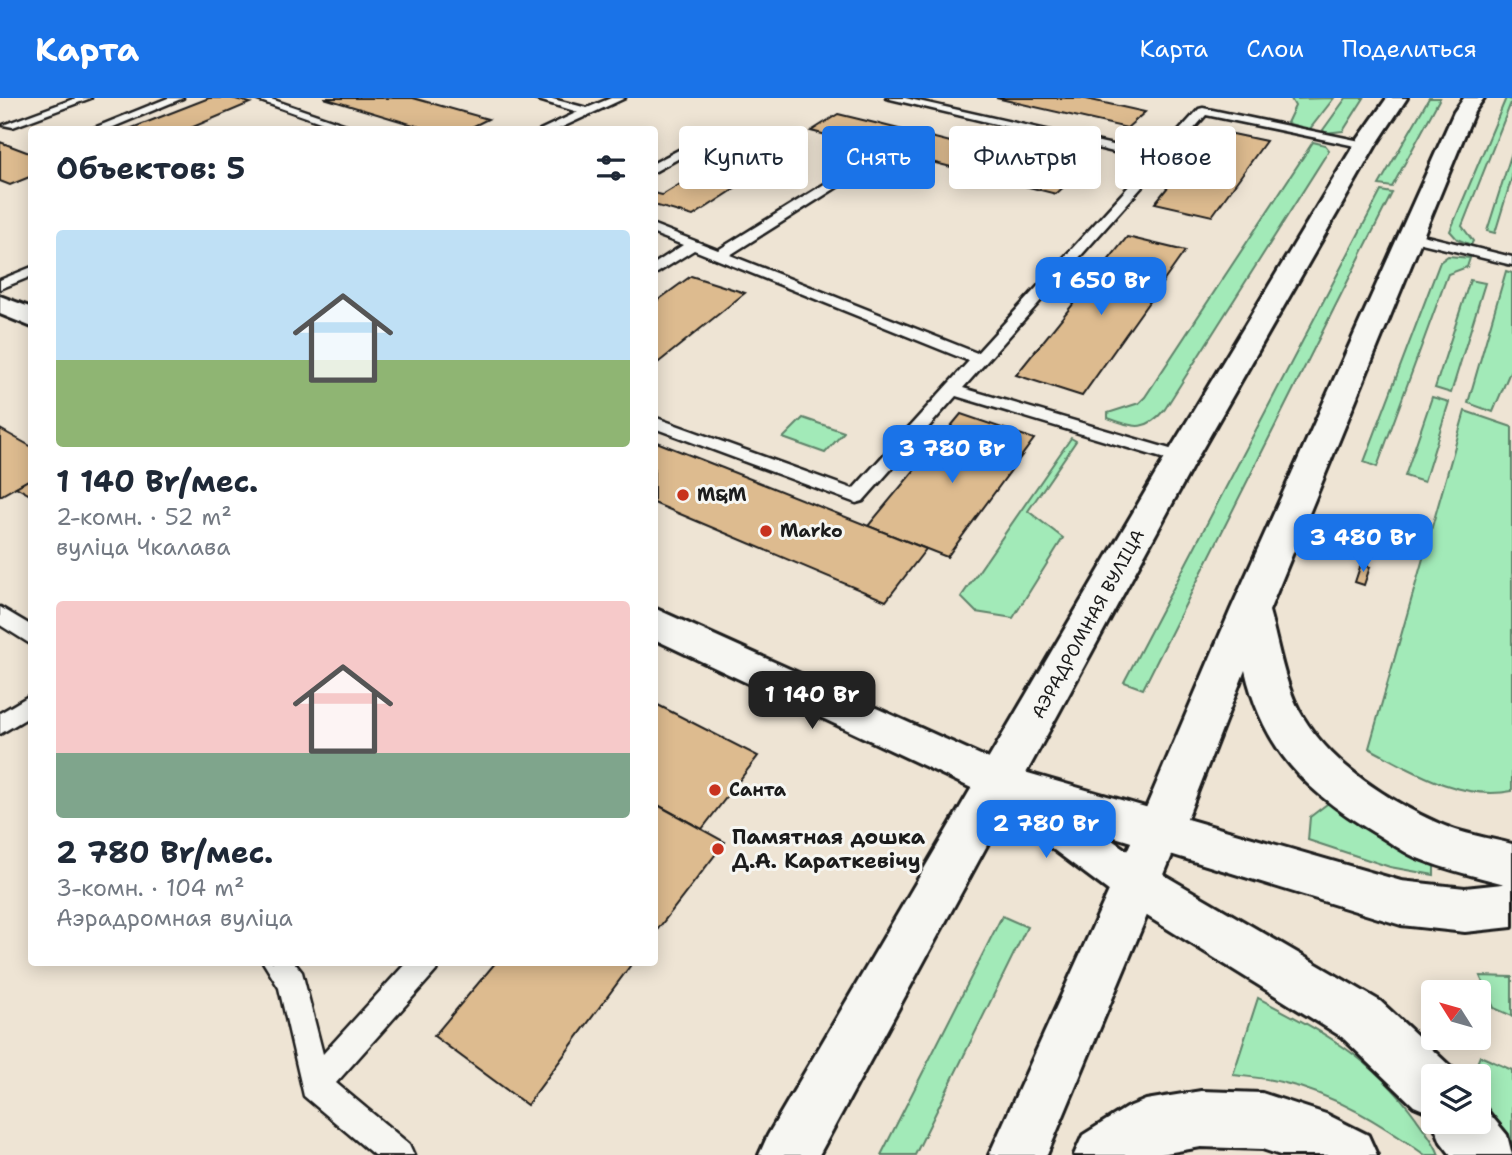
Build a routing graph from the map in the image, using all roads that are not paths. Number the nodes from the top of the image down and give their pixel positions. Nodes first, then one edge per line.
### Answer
1 (86, 98) edge
2 (178, 98) edge
3 (257, 98) edge
4 (537, 98) edge
5 (620, 98) edge
6 (891, 98) edge
7 (1397, 98) edge
8 (1474, 98) edge
9 (586, 111) junction
10 (323, 119) junction
11 (5, 124) edge
12 (104, 126) edge
13 (308, 126) edge
14 (344, 126) edge
15 (554, 126) edge
16 (1190, 126) edge
17 (28, 133) edge
18 (1365, 145) junction
19 (1115, 149) edge
20 (679, 154) edge
21 (658, 166) edge
22 (825, 189) edge
23 (1133, 189) edge
24 (658, 230) edge
25 (1410, 236) junction
26 (694, 244) junction
27 (721, 254) junction
28 (1512, 261) edge
29 (658, 268) edge
30 (28, 273) edge
31 (0, 285) edge
32 (0, 304) edge
33 (28, 317) edge
34 (980, 360) junction
35 (954, 390) junction
36 (658, 424) edge
37 (1181, 458) junction
38 (1250, 609) junction
39 (0, 615) edge
40 (658, 624) edge
41 (28, 634) edge
42 (28, 706) edge
43 (0, 725) edge
44 (997, 782) junction
45 (1160, 830) junction
46 (1512, 865) edge
47 (1135, 883) junction
48 (1512, 905) edge
49 (279, 966) edge
50 (421, 966) edge
51 (1421, 1076) edge
52 (315, 1086) junction
53 (1470, 1134) edge
54 (398, 1155) edge
55 (788, 1155) edge
56 (1018, 1155) edge
57 (1103, 1155) edge
58 (1348, 1155) edge
59 (1487, 1155) edge

1 - 11 lane
2 - 12 lane
3 - 10 lane
4 - 9 lane
5 - 9 lane
6 - 19 lane
7 - 18 main road, АЭРАДРОМНАЯ ВУЛІЦА
8 - 25 main road
9 - 15 lane
10 - 13 lane
10 - 14 lane
11 - 17 lane
16 - 18 lane
18 - 37 main road, АЭРАДРОМНАЯ ВУЛІЦА
20 - 21 lane
22 - 27 lane
23 - 34 lane
24 - 26 lane
25 - 28 lane
25 - 38 main road
26 - 27 lane
26 - 29 lane
27 - 34 lane
30 - 31 lane
32 - 33 main road
34 - 35 lane
35 - 36 lane
35 - 37 lane
37 - 44 main road, АЭРАДРОМНАЯ ВУЛІЦА
38 - 45 main road
38 - 46 main road
39 - 41 lane
40 - 44 main road
42 - 43 lane
44 - 45 main road
44 - 47 main road
44 - 55 main road, АЭРАДРОМНАЯ ВУЛІЦА
45 - 47 main road
45 - 48 main road
47 - 51 main road
47 - 56 main road
49 - 52 lane
50 - 52 lane
52 - 54 lane
53 - 59 main road
57 - 58 main road

